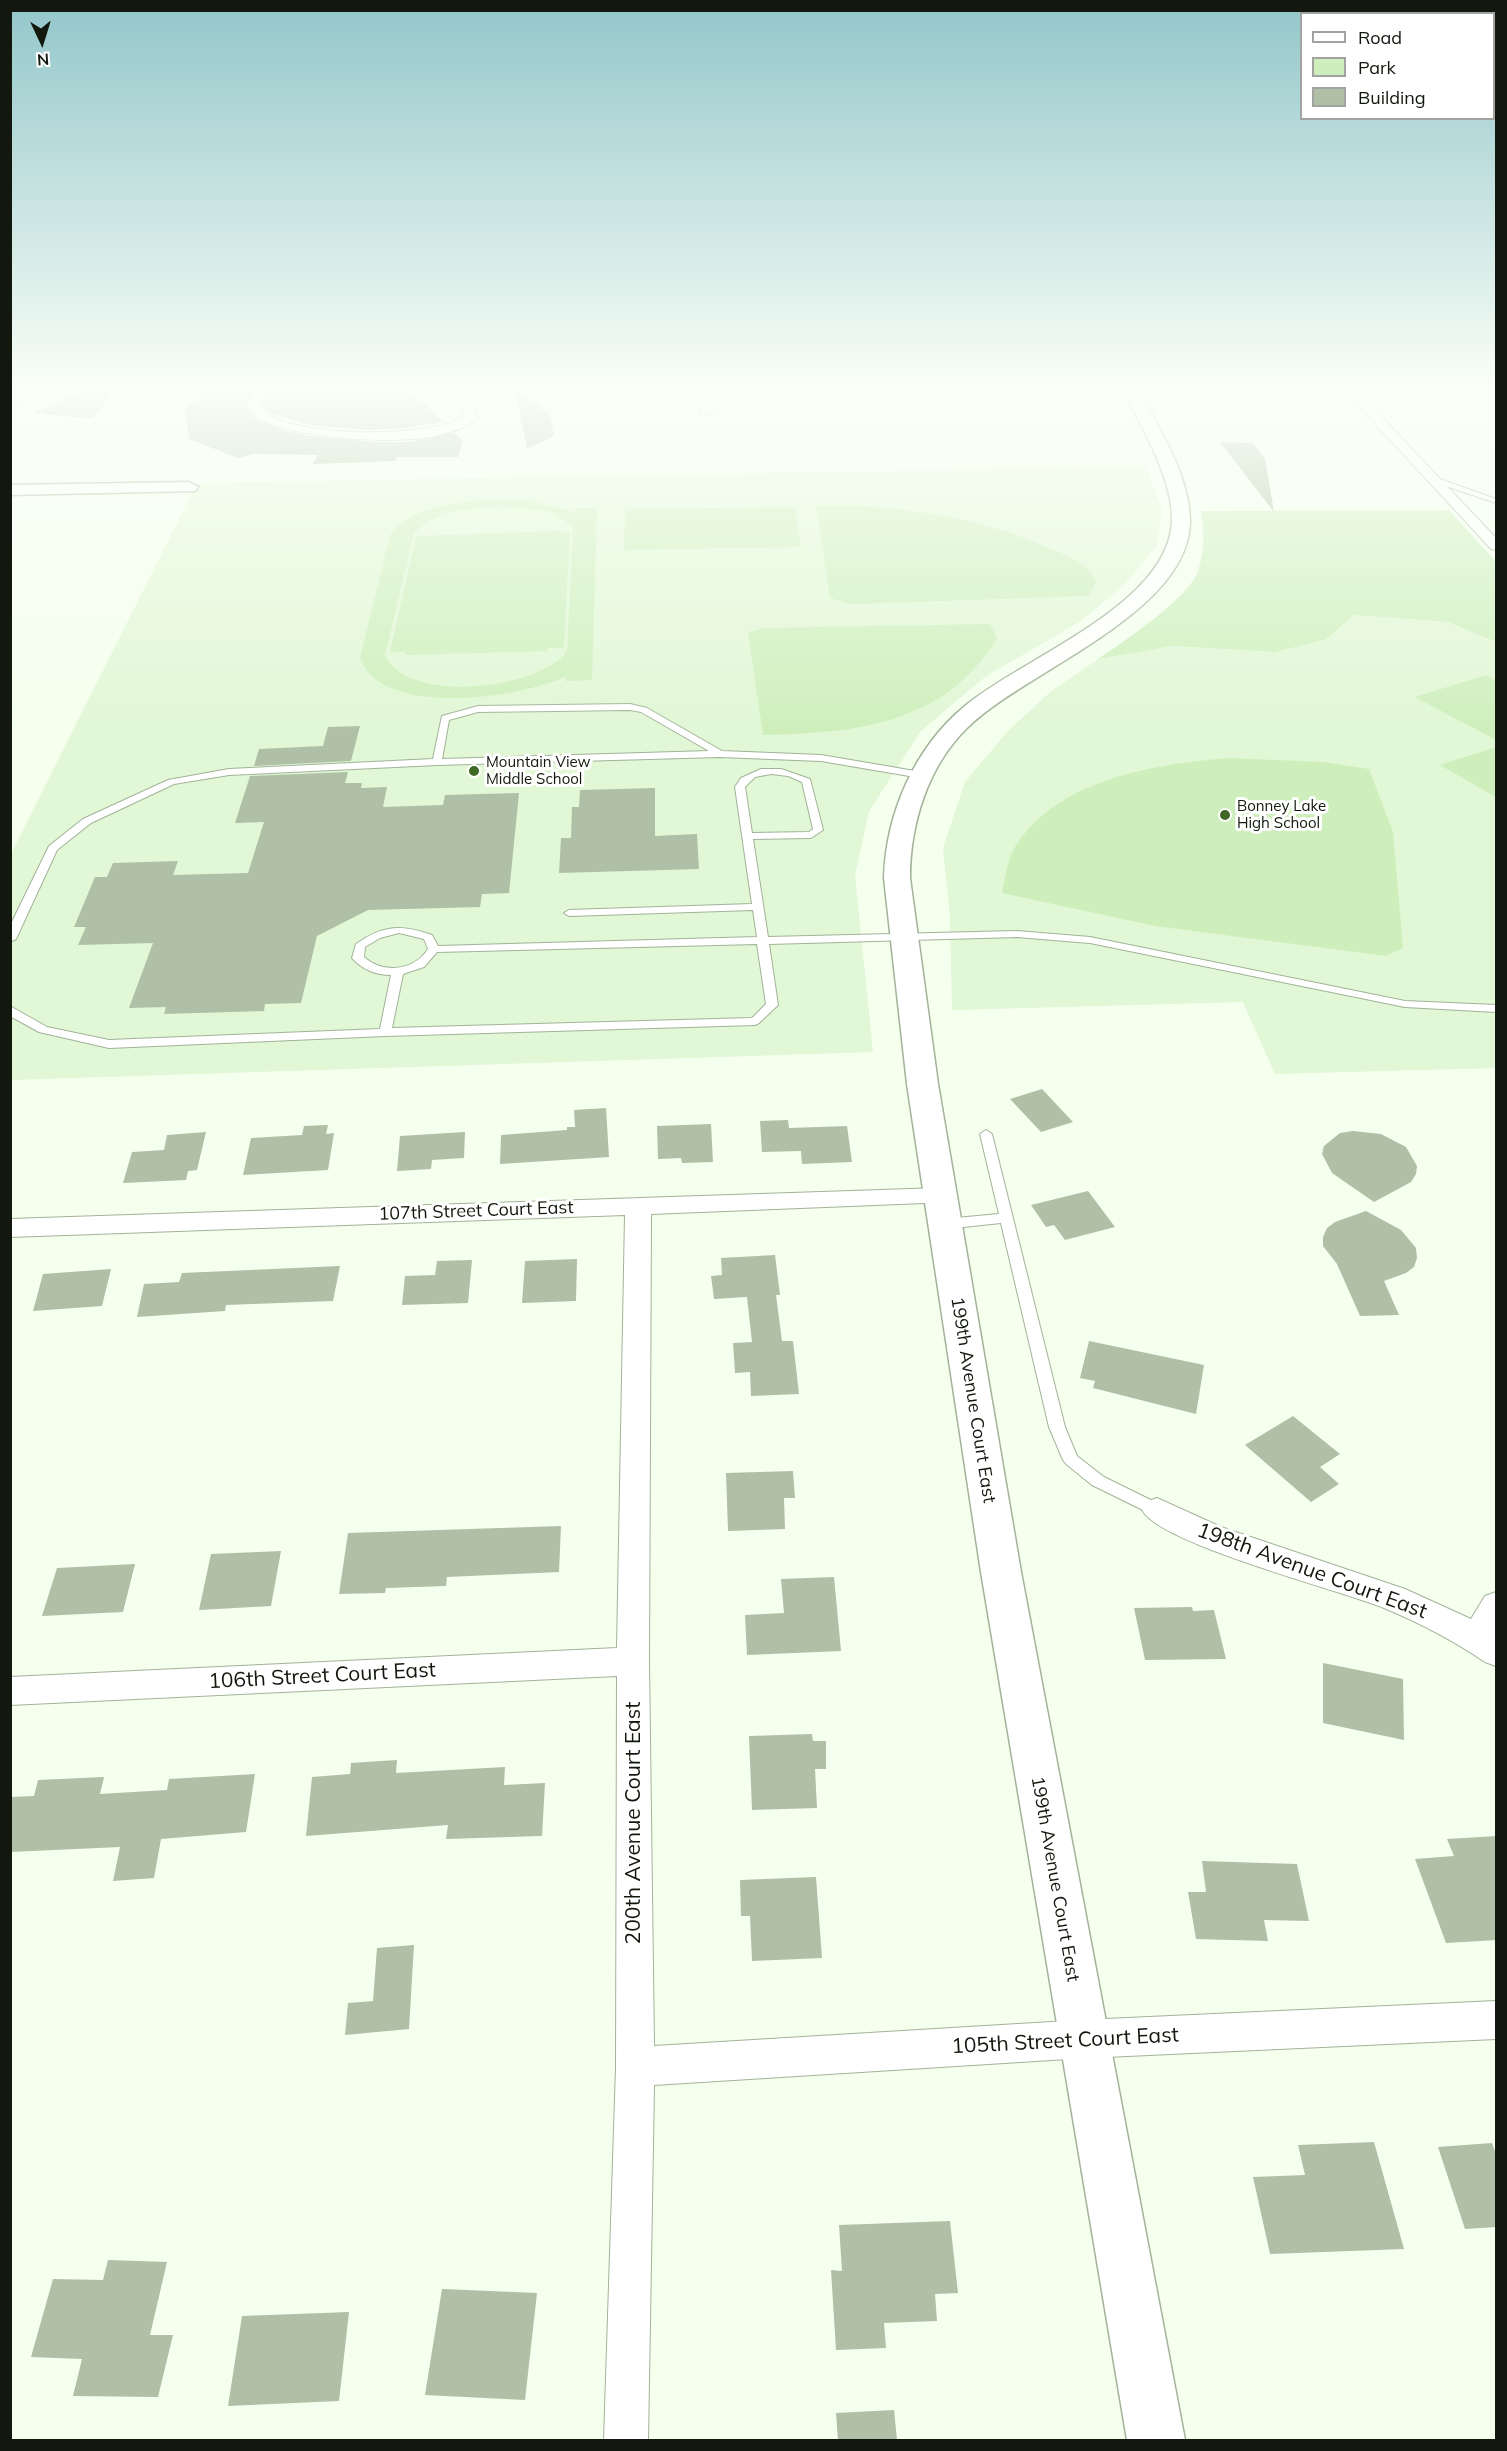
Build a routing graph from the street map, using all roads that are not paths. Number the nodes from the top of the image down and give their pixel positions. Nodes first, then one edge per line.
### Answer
1 (1176, 504) edge
2 (1459, 504) edge
3 (1497, 546) edge
4 (720, 754) junction
5 (437, 762) junction
6 (921, 775) junction
7 (748, 836) junction
8 (758, 907) junction
9 (568, 913) dead end
10 (904, 935) junction
11 (10, 939) edge
12 (764, 939) junction
13 (434, 949) junction
14 (398, 971) junction
15 (10, 1009) edge
16 (1497, 1009) edge
17 (386, 1032) junction
18 (986, 1134) dead end
19 (638, 1206) junction
20 (943, 1210) junction
21 (1007, 1218) junction
22 (10, 1228) edge
23 (1157, 1510) joint
24 (1497, 1605) edge
25 (1487, 1644) edge
26 (633, 1661) junction
27 (10, 1691) edge
28 (1497, 2020) edge
29 (1084, 2039) junction
30 (635, 2067) junction
31 (626, 2440) edge
32 (1156, 2440) edge

1 - 6 main road, 199th Avenue Court East
2 - 3 street
4 - 5 lane
4 - 5 lane
4 - 6 lane
5 - 11 lane
6 - 10 main road, 199th Avenue Court East
7 - 7 lane
7 - 8 lane
8 - 9 lane
8 - 12 lane
10 - 12 lane
10 - 16 lane
10 - 20 main road, 199th Avenue Court East
12 - 13 lane
12 - 17 lane
13 - 14 lane
13 - 14 lane
14 - 17 lane
15 - 17 lane
18 - 21 lane
19 - 20 street, 107th Street Court East
19 - 22 street, 107th Street Court East
19 - 26 street, 200th Avenue Court East
20 - 21 lane
20 - 29 main road, 199th Avenue Court East
21 - 23 lane
23 - 25 street, 198th Avenue Court East
24 - 25 street
26 - 27 street, 106th Street Court East
26 - 30 street, 200th Avenue Court East
28 - 29 street, 105th Street Court East
29 - 30 street, 105th Street Court East
29 - 32 main road, 199th Avenue Court East
30 - 31 street, 200th Avenue Court East

